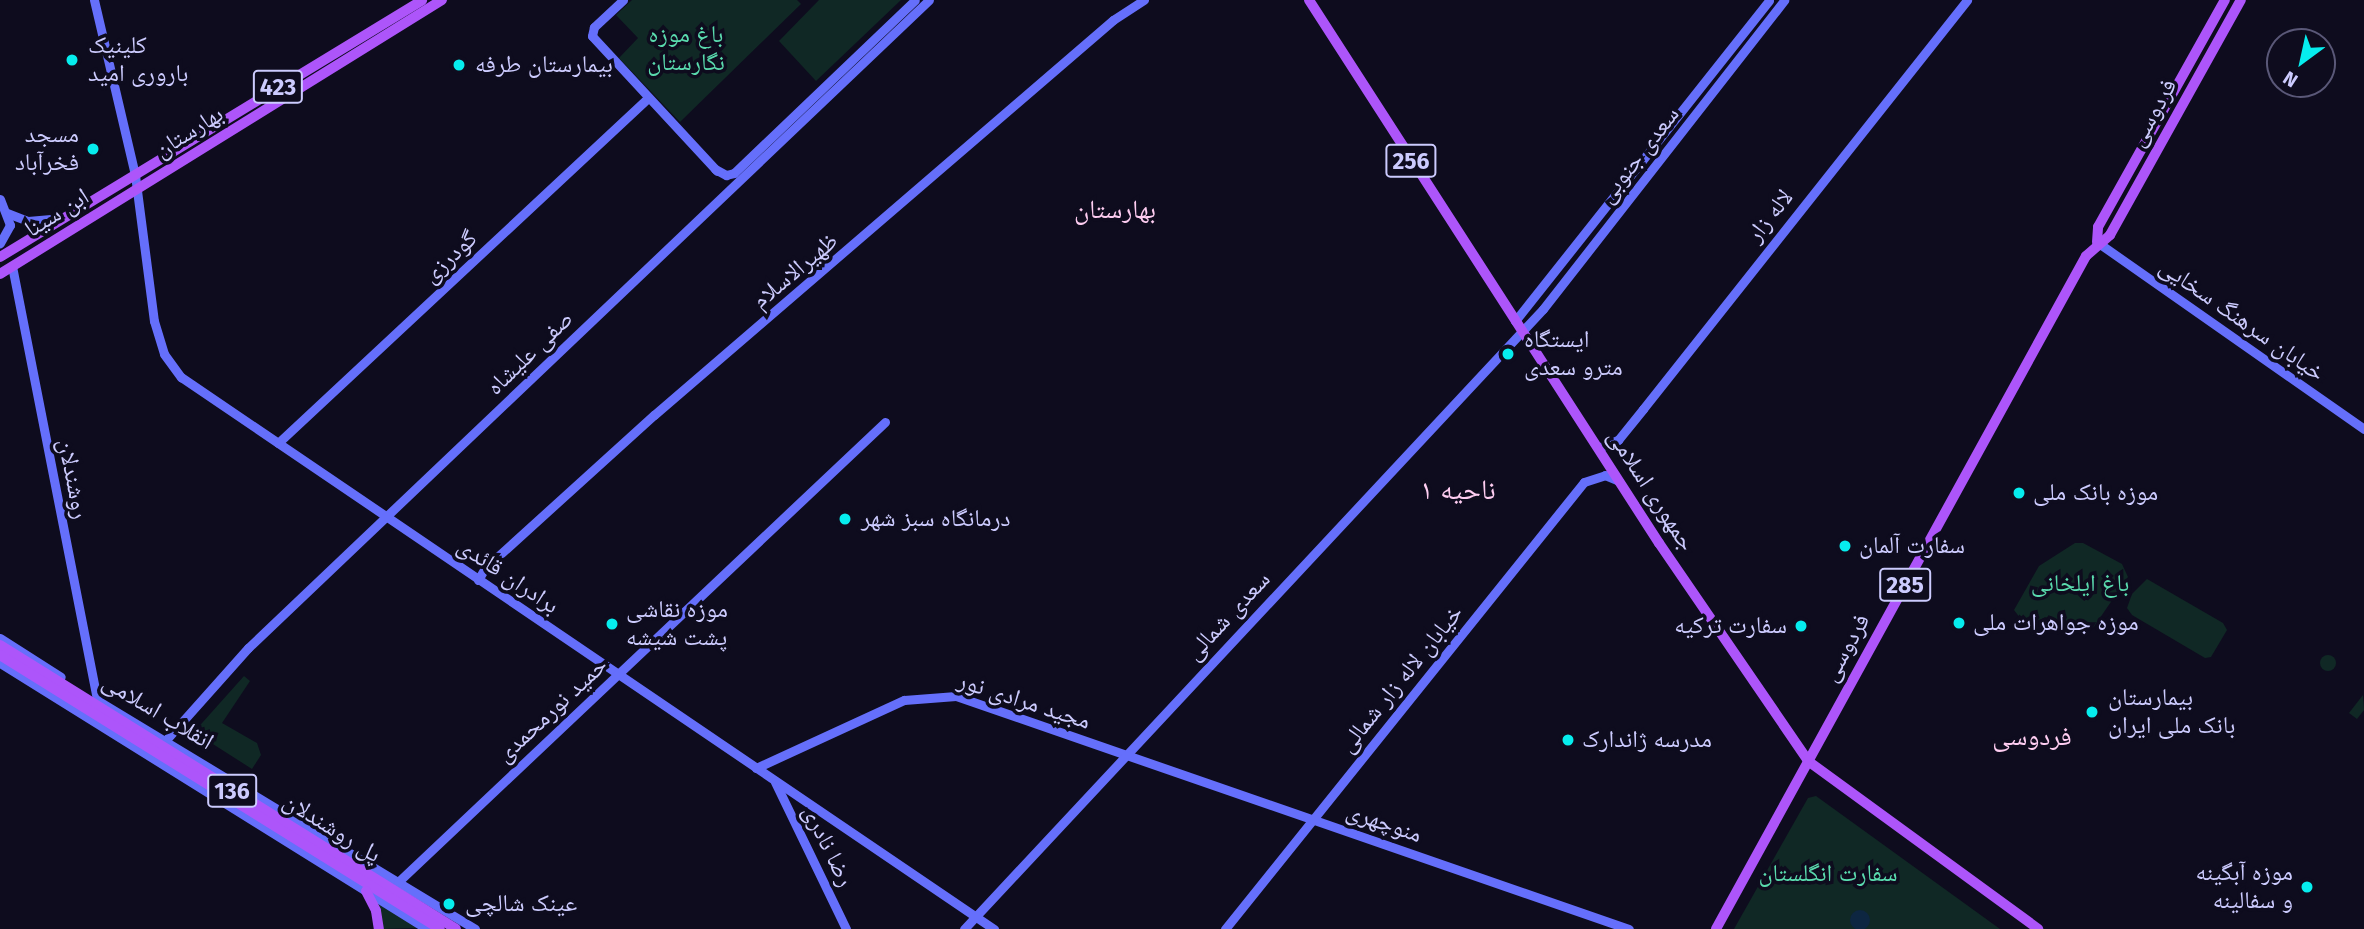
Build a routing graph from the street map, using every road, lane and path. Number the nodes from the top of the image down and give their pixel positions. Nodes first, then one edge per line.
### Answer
1 (94, 0) edge
2 (422, 0) edge
3 (442, 0) edge
4 (623, 0) edge
5 (915, 0) edge
6 (929, 0) edge
7 (1144, 0) edge
8 (1309, 0) edge
9 (1769, 0) edge
10 (1784, 0) edge
11 (1967, 0) edge
12 (2225, 0) edge
13 (2241, 0) edge
14 (2182, 74) junction
15 (2194, 82) junction
16 (648, 98) junction
17 (2161, 113) junction
18 (2172, 121) junction
19 (2148, 135) junction
20 (2160, 143) junction
21 (715, 169) junction
22 (135, 175) junction
23 (731, 187) junction
24 (136, 190) junction
25 (0, 199) edge
26 (7, 213) junction
27 (64, 218) junction
28 (2097, 242) junction
29 (0, 243) edge
30 (0, 257) edge
31 (12, 266) junction
32 (0, 274) edge
33 (1548, 284) junction
34 (1557, 292) junction
35 (1517, 325) junction
36 (886, 422) dead end
37 (2364, 429) edge
38 (278, 443) junction
39 (1598, 448) junction
40 (1619, 481) junction
41 (386, 517) junction
42 (478, 580) junction
43 (0, 638) edge
44 (3, 654) edge
45 (618, 674) junction
46 (66, 681) junction
47 (57, 698) junction
48 (97, 700) junction
49 (121, 715) junction
50 (99, 724) junction
51 (108, 730) junction
52 (165, 741) junction
53 (1125, 755) junction
54 (1808, 761) junction
55 (200, 762) junction
56 (757, 768) junction
57 (188, 780) junction
58 (774, 780) junction
59 (1314, 818) junction
60 (398, 882) junction
61 (366, 891) junction
62 (435, 904) junction
63 (975, 917) junction
64 (379, 929) edge
65 (430, 929) edge
66 (440, 929) edge
67 (456, 929) edge
68 (475, 929) edge
69 (846, 929) edge
70 (964, 929) edge
71 (994, 929) edge
72 (1225, 929) edge
73 (1629, 929) edge
74 (1716, 929) edge
75 (2038, 929) edge

1 - 22 main road, برادران قائدی
2 - 22 main road, بهارستان / 423
3 - 24 main road, بهارستان / 423
4 - 16 main road
5 - 21 main road
6 - 23 main road, صفی علیشاه
7 - 42 main road, ظهیرالاسلام
8 - 35 main road, جمهوری اسلامی / 256
9 - 33 main road, سعدی جنوبی
10 - 34 main road, سعدی جنوبی
11 - 39 main road, لاله زار
12 - 14 main road, فردوسی / 285
13 - 15 main road, فردوسی / 285
14 - 15 main road
14 - 17 main road, فردوسی / 285
15 - 18 main road, فردوسی / 285
16 - 21 main road
16 - 38 main road, گودرزی
17 - 18 main road
17 - 19 main road, فردوسی / 285
18 - 20 main road, فردوسی / 285
19 - 20 main road
19 - 28 main road, فردوسی / 285
20 - 28 main road, فردوسی / 285
21 - 23 main road
22 - 24 main road, برادران قائدی
22 - 27 main road, ابن سینا / 423
23 - 41 main road, صفی علیشاه
24 - 31 main road, ابن سینا / 423
24 - 38 main road, برادران قائدی
25 - 26 main road
26 - 27 main road
26 - 29 main road
27 - 30 main road, ابن سینا / 423
28 - 37 main road, خیابان سرهنگ سخایی
28 - 54 main road, فردوسی / 285
31 - 32 main road, ابن سینا / 423
31 - 48 main road, روشندلان
33 - 34 main road
33 - 35 main road, سعدی جنوبی
34 - 35 main road, سعدی جنوبی
35 - 39 main road, جمهوری اسلامی / 256
35 - 53 main road, سعدی شمالی
36 - 45 main road, حمید نورمحمدی
38 - 41 main road, برادران قائدی
39 - 40 main road, جمهوری اسلامی / 256
40 - 54 main road, جمهوری اسلامی / 256
40 - 59 main road, خیابان لاله زار شمالی
41 - 42 main road, برادران قائدی
41 - 52 main road, صفی علیشاه
42 - 45 main road, برادران قائدی
43 - 46 main road, انقلاب اسلامی
44 - 47 main road, انقلاب اسلامی
44 - 66 main road, پل روشندلان / 136
44 - 67 main road, پل روشندلان / 136
45 - 56 main road, برادران قائدی
45 - 60 main road, حمید نورمحمدی
46 - 47 main road
46 - 48 main road, انقلاب اسلامی
47 - 50 main road, انقلاب اسلامی
48 - 49 main road, انقلاب اسلامی
48 - 50 main road, روشندلان
49 - 51 main road
49 - 52 main road, انقلاب اسلامی
50 - 51 main road, انقلاب اسلامی
51 - 57 main road, انقلاب اسلامی
52 - 55 main road, انقلاب اسلامی
53 - 56 main road, مجید مرادی نور
53 - 59 main road, منوچهری
53 - 63 main road, سعدی شمالی
54 - 74 main road, فردوسی / 285
54 - 75 main road, جمهوری اسلامی / 256
55 - 57 main road
55 - 60 main road, انقلاب اسلامی
56 - 58 main road, برادران قائدی
57 - 61 main road, انقلاب اسلامی
58 - 63 main road, برادران قائدی
58 - 69 main road, رضا نادری
59 - 72 main road, خیابان لاله زار شمالی
59 - 73 main road, منوچهری
60 - 62 main road, انقلاب اسلامی
61 - 64 main road
61 - 65 main road, انقلاب اسلامی
62 - 65 main road
62 - 68 main road, انقلاب اسلامی
63 - 70 main road, سعدی شمالی
63 - 71 main road, برادران قائدی

